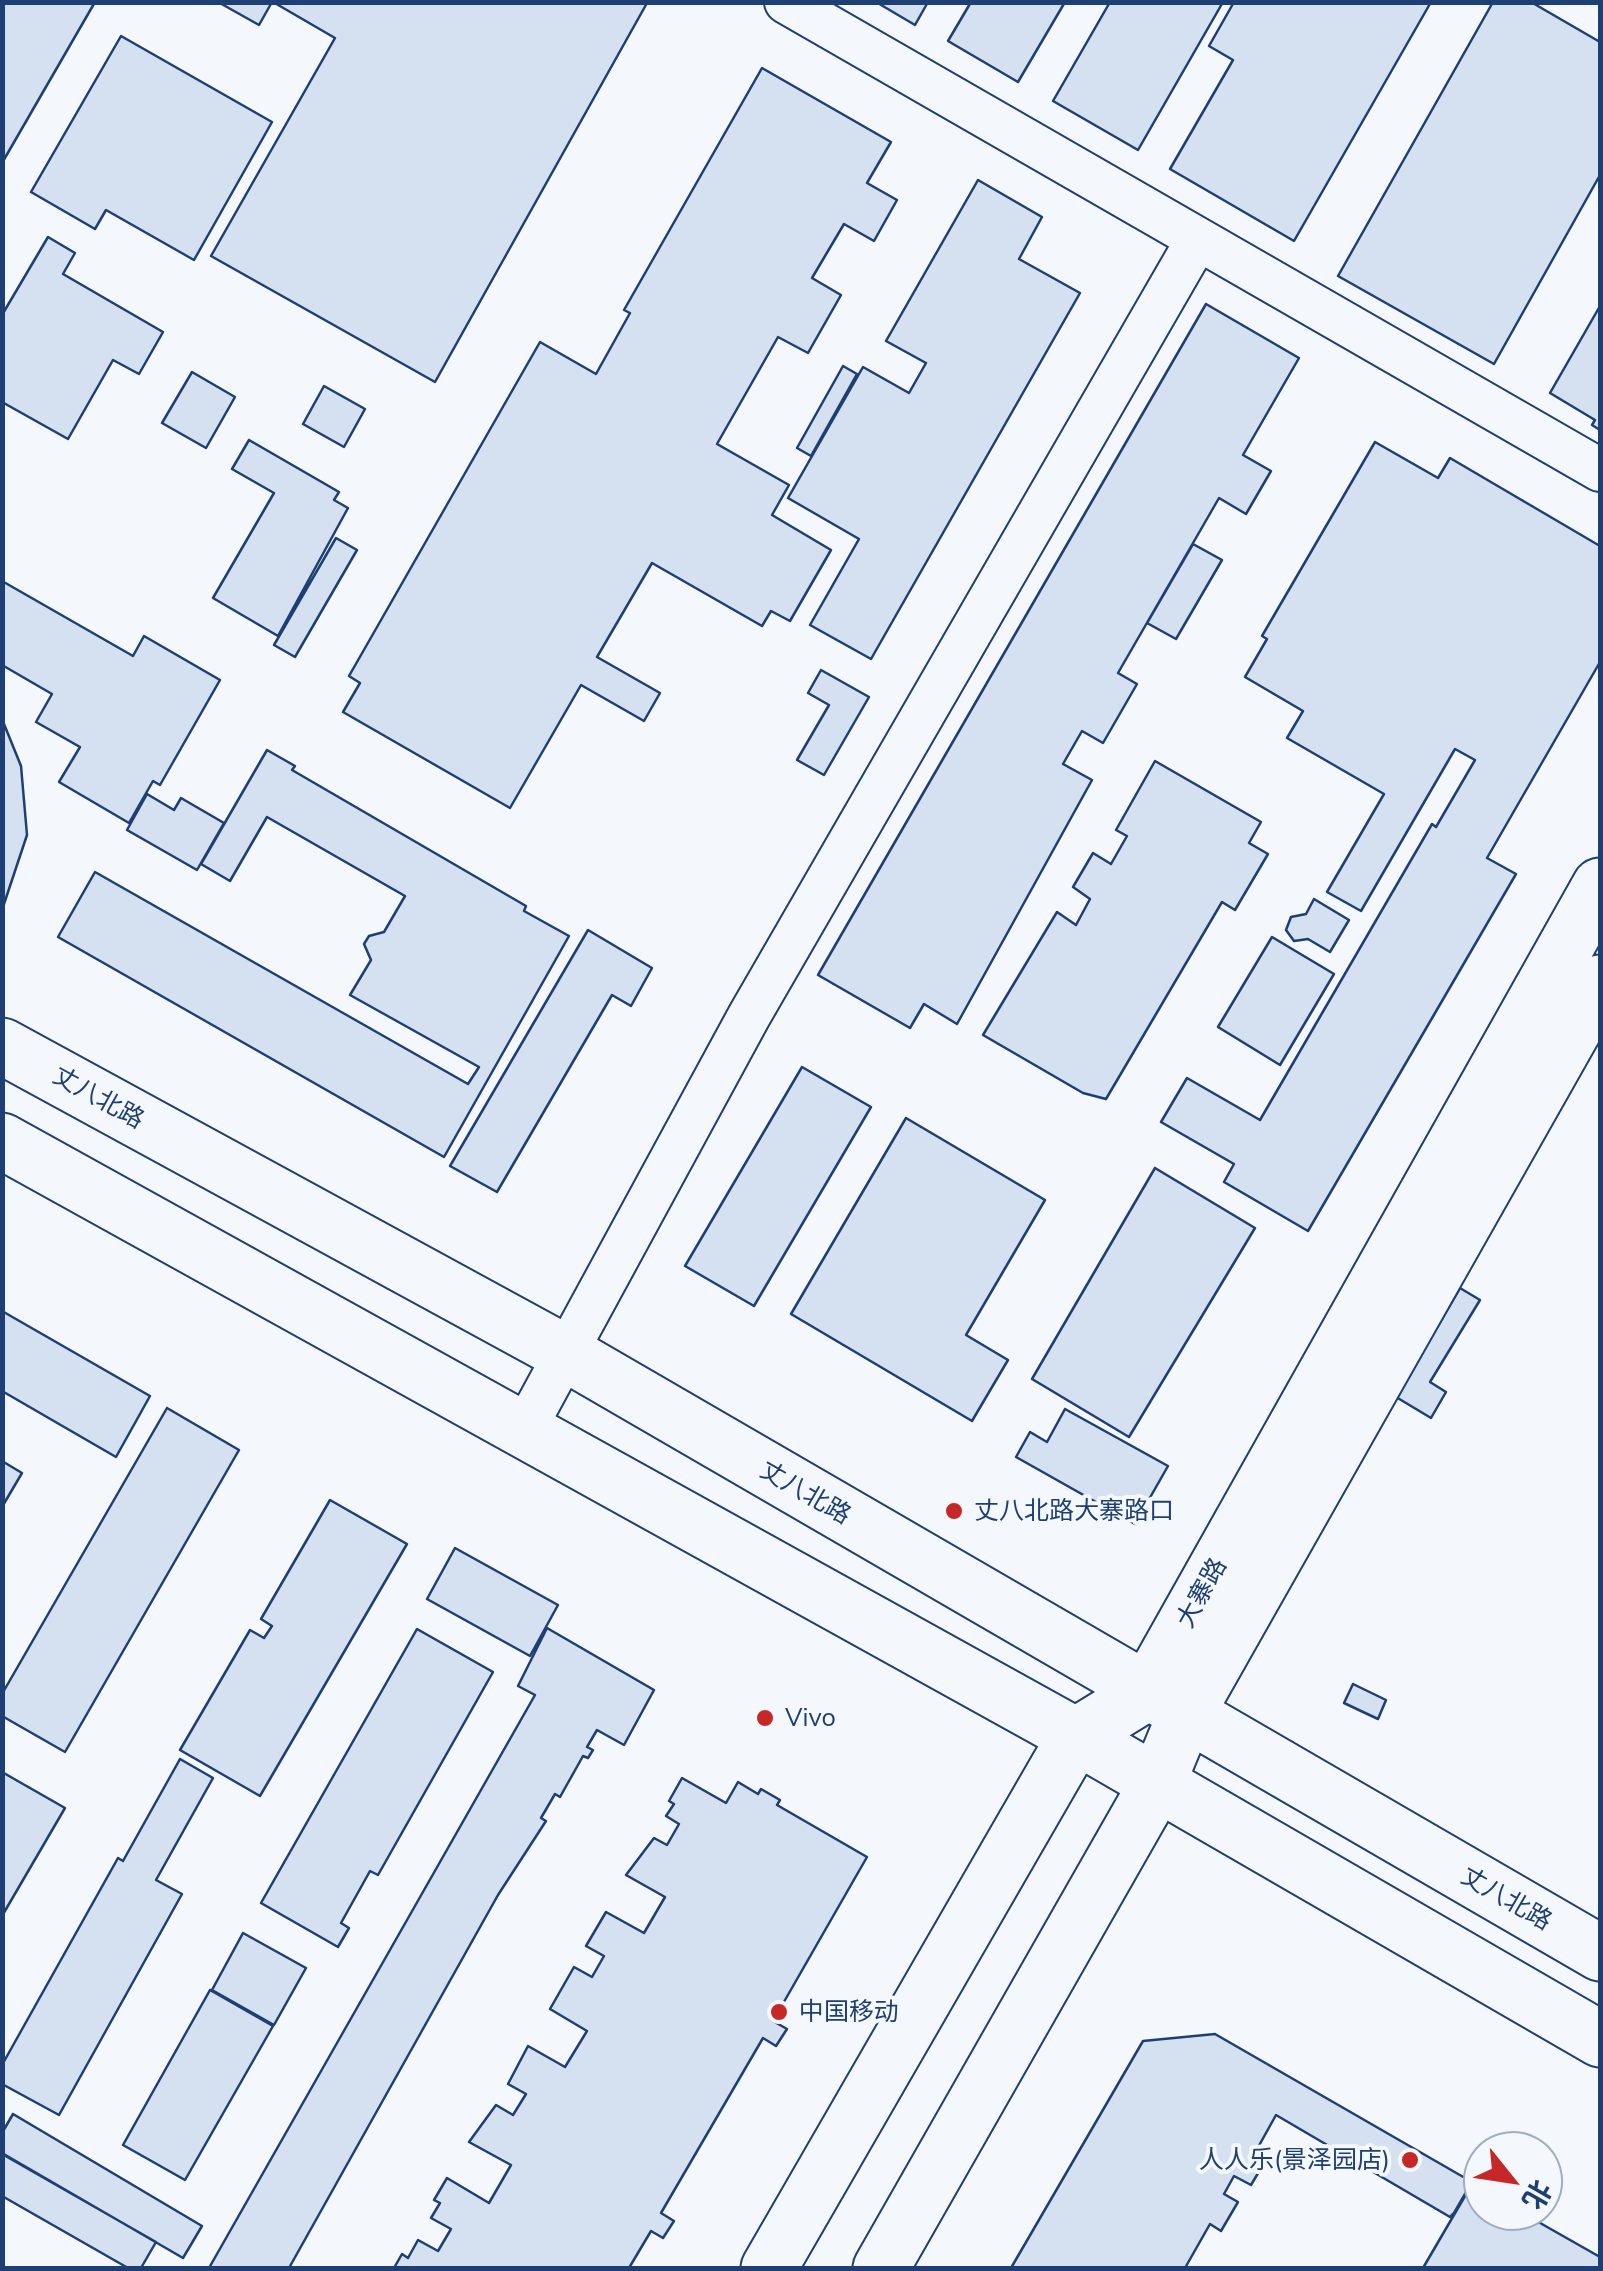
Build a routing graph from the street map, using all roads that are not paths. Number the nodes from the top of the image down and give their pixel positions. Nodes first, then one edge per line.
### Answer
1 (786, 2) edge
2 (1196, 242) junction
3 (1600, 470) edge
4 (1600, 886) edge
5 (1600, 983) edge
6 (2, 1046) edge
7 (2, 1141) edge
8 (568, 1354) junction
9 (523, 1432) junction
10 (1166, 1704) junction
11 (1076, 1736) junction
12 (1157, 1784) junction
13 (1600, 1953) edge
14 (1600, 2039) edge
15 (770, 2268) edge
16 (881, 2268) edge

1 - 2 street
2 - 3 street
2 - 8 street
4 - 10 main road, 大寨路
5 - 10 main road, 大寨路
6 - 8 main road, 丈八北路
7 - 9 main road
8 - 9 street
8 - 10 main road, 丈八北路
9 - 11 main road
10 - 11 main road, 大寨路
10 - 12 main road, 大寨路
10 - 13 main road, 丈八北路
11 - 12 main road
11 - 15 main road, 大寨路
12 - 14 main road
12 - 16 main road, 大寨路

